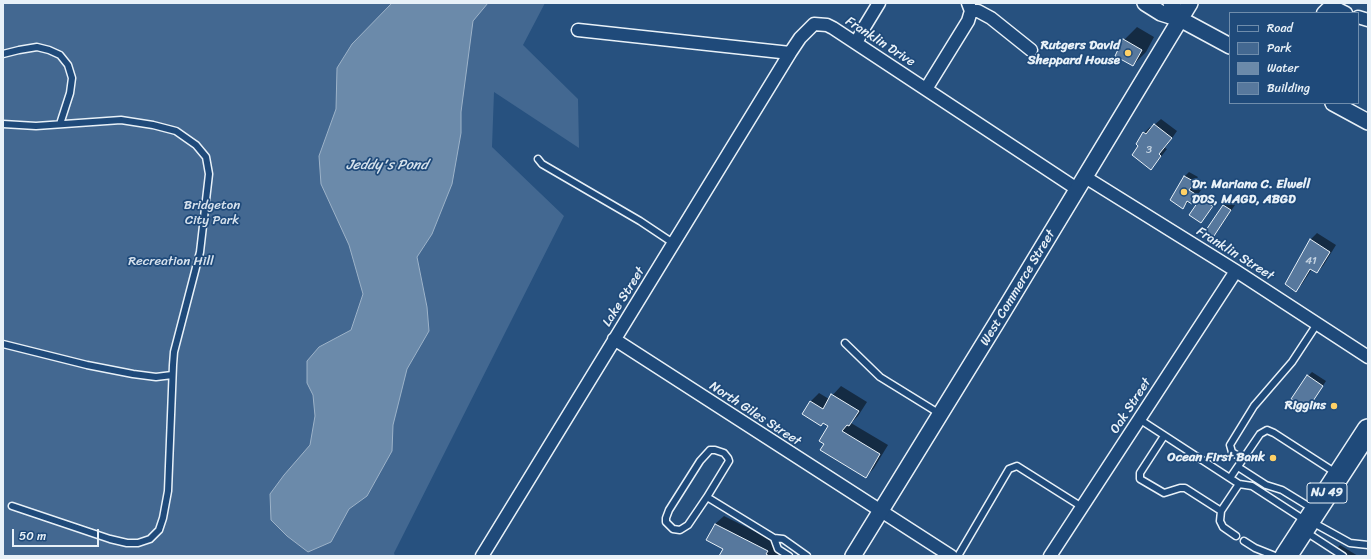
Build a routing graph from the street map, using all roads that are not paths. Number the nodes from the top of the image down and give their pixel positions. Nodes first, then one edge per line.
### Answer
1 (880, 3) edge
2 (1145, 3) edge
3 (1171, 3) edge
4 (1190, 3) edge
5 (970, 7) edge
6 (1324, 12) edge
7 (1344, 12) edge
8 (1180, 19) junction
9 (578, 30) dead end
10 (856, 43) junction
11 (1229, 45) edge
12 (1031, 50) dead end
13 (790, 52) junction
14 (3, 54) edge
15 (926, 89) junction
16 (1335, 104) edge
17 (1368, 122) edge
18 (3, 124) edge
19 (60, 124) junction
20 (538, 159) dead end
21 (1081, 183) junction
22 (674, 243) junction
23 (1236, 271) junction
24 (1317, 324) junction
25 (614, 339) junction
26 (846, 343) dead end
27 (3, 344) edge
28 (1368, 357) edge
29 (172, 375) junction
30 (940, 414) junction
31 (1139, 419) junction
32 (1368, 430) edge
33 (1164, 436) junction
34 (1243, 459) junction
35 (1238, 467) junction
36 (1339, 475) junction
37 (1230, 478) junction
38 (1239, 484) junction
39 (707, 497) junction
40 (12, 506) dead end
41 (1082, 507) junction
42 (881, 511) junction
43 (1221, 511) junction
44 (1309, 521) junction
45 (1236, 536) dead end
46 (774, 538) junction
47 (1244, 541) dead end
48 (1368, 545) edge
49 (800, 554) edge
50 (482, 556) edge
51 (789, 556) edge
52 (807, 556) edge
53 (853, 556) edge
54 (951, 556) edge
55 (958, 556) edge
56 (1050, 556) edge
57 (1275, 556) edge
58 (1286, 556) edge
59 (1343, 556) edge

1 - 10 street
2 - 8 street
3 - 8 street
4 - 8 street, West Commerce Street
5 - 12 street
5 - 15 street
6 - 7 street
8 - 11 street
8 - 21 street, West Commerce Street
9 - 13 street
10 - 13 street, Franklin Drive
10 - 15 street, Franklin Drive
13 - 22 street, Lake Street
14 - 19 lane
15 - 21 street, Franklin Drive
16 - 17 street
18 - 19 lane
19 - 29 lane
20 - 22 lane
21 - 23 street, Franklin Street
21 - 30 street, West Commerce Street
22 - 25 street, Lake Street
23 - 24 street, Franklin Street
23 - 31 street, Oak Street
24 - 28 street, Franklin Street
24 - 34 lane
25 - 42 street, North Giles Street
25 - 50 street, Lake Street
26 - 30 lane
27 - 29 lane
29 - 40 lane
30 - 42 street, West Commerce Street
31 - 33 lane
31 - 41 street, Oak Street
32 - 36 highway, NJ 49
33 - 37 lane
33 - 43 lane
34 - 35 lane
34 - 36 lane
35 - 37 lane
35 - 44 lane
36 - 44 highway, NJ 49
37 - 38 lane
38 - 43 lane
38 - 44 lane
39 - 39 lane
39 - 46 lane
41 - 55 lane
41 - 56 street, Oak Street
42 - 53 street, West Commerce Street
42 - 54 street, North Giles Street
43 - 45 lane
44 - 48 lane
44 - 58 highway, NJ 49
44 - 59 lane
46 - 49 lane
46 - 51 lane
47 - 57 lane
49 - 52 lane

